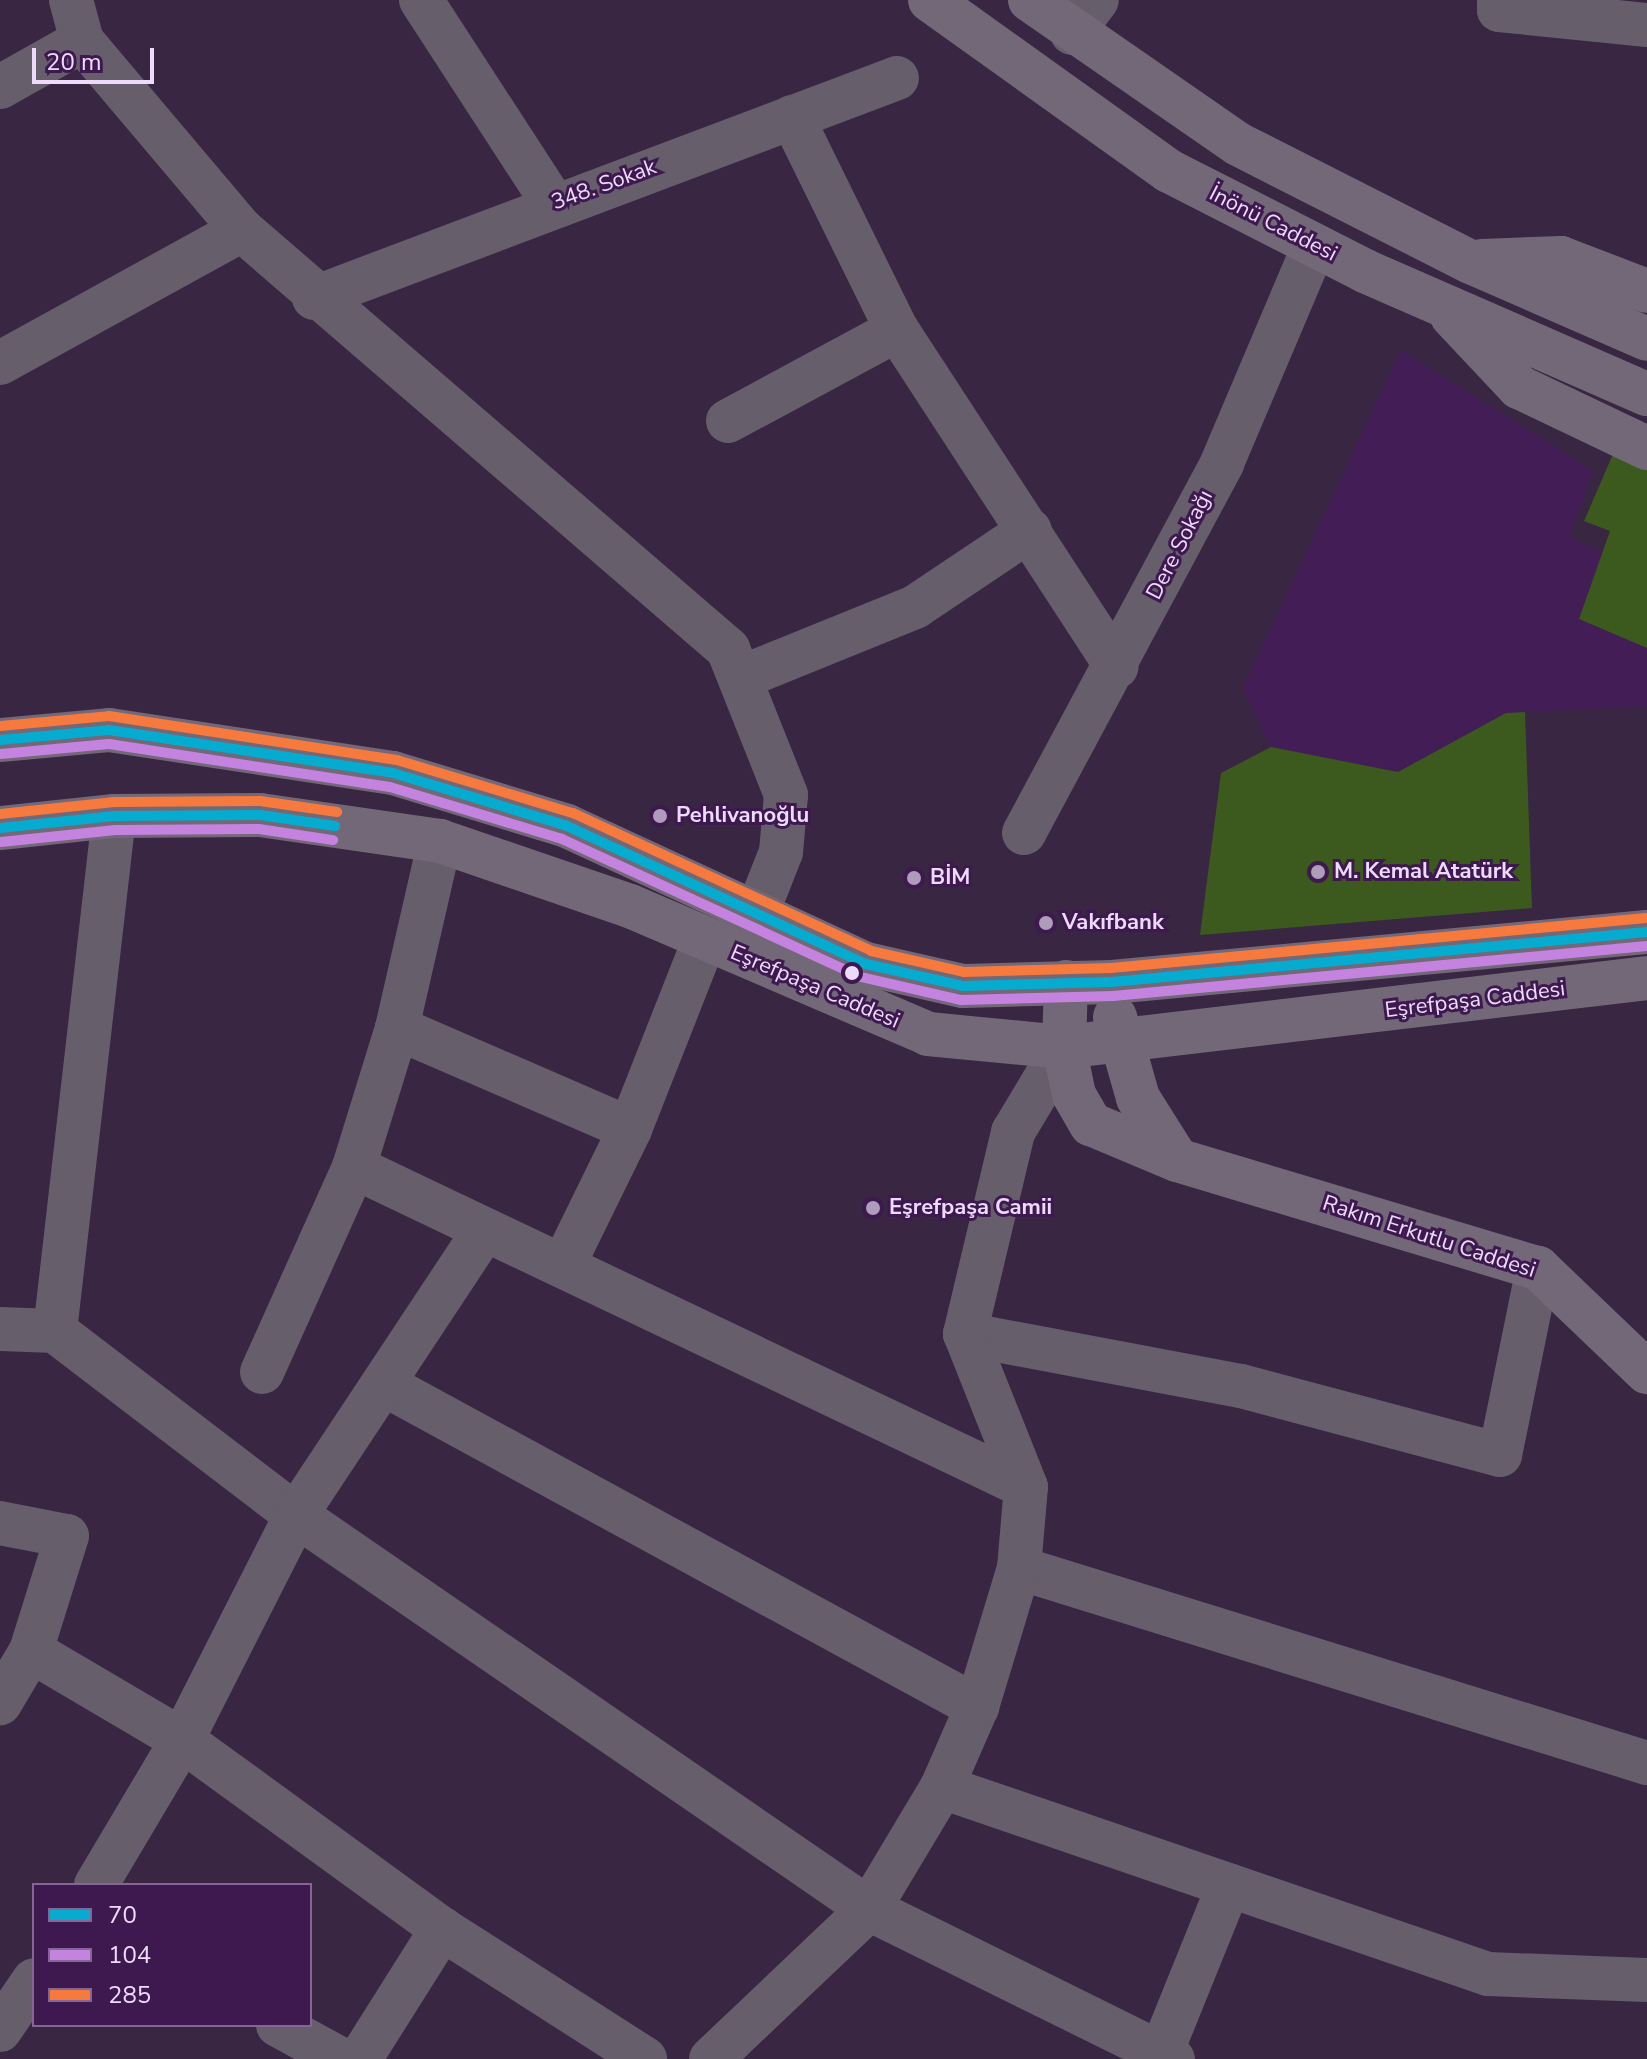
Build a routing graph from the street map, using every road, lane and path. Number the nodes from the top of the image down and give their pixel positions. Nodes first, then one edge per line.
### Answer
1 (71, 0) edge
2 (421, 0) edge
3 (930, 0) edge
4 (1030, 0) edge
5 (1499, 5) edge
6 (1084, 16) edge
7 (1647, 25) edge
8 (82, 41) junction
9 (897, 78) dead end
10 (0, 87) edge
11 (792, 117) junction
12 (553, 203) junction
13 (242, 230) junction
14 (1314, 246) junction
15 (1471, 262) junction
16 (1647, 291) edge
17 (314, 298) junction
18 (1439, 302) junction
19 (897, 330) junction
20 (1647, 339) edge
21 (0, 363) edge
22 (1647, 394) edge
23 (728, 421) dead end
24 (1647, 448) edge
25 (1030, 530) junction
26 (1117, 667) junction
27 (742, 677) junction
28 (0, 740) edge
29 (114, 816) junction
30 (0, 828) edge
31 (1024, 833) dead end
32 (440, 841) junction
33 (757, 913) junction
34 (1647, 932) edge
35 (704, 941) junction
36 (1647, 978) edge
37 (1066, 982) junction
38 (1112, 982) junction
39 (397, 1028) junction
40 (1118, 1045) junction
41 (1064, 1047) junction
42 (630, 1129) junction
43 (1177, 1160) junction
44 (354, 1167) junction
45 (483, 1233) junction
46 (564, 1264) junction
47 (1538, 1268) junction
48 (0, 1329) edge
49 (55, 1331) junction
50 (965, 1334) junction
51 (262, 1372) dead end
52 (1647, 1372) edge
53 (387, 1386) junction
54 (1026, 1487) junction
55 (296, 1515) junction
56 (0, 1523) edge
57 (1019, 1568) junction
58 (31, 1651) junction
59 (0, 1703) edge
60 (977, 1707) junction
61 (182, 1740) junction
62 (1647, 1763) edge
63 (942, 1787) junction
64 (97, 1883) edge
65 (1229, 1885) junction
66 (869, 1909) junction
67 (442, 1929) junction
68 (1647, 1980) edge
69 (32, 1983) edge
70 (282, 2027) edge
71 (0, 2030) edge
72 (735, 2053) edge
73 (1167, 2056) edge
74 (340, 2059) edge
75 (360, 2059) edge
76 (645, 2059) edge

1 - 8 street
2 - 12 street
3 - 14 main road, İnönü Caddesi
4 - 6 main road
5 - 7 street
6 - 15 main road
8 - 10 street
8 - 13 street
9 - 11 street, 348. Sokak
11 - 12 street, 348. Sokak
11 - 19 street
12 - 17 street, 348. Sokak
13 - 17 street
13 - 21 street
14 - 18 main road, İnönü Caddesi
14 - 26 street, Dere Sokağı
15 - 16 main road
15 - 20 main road
17 - 27 street
18 - 22 main road, İnönü Caddesi
18 - 24 main road
19 - 23 street
19 - 25 street
25 - 26 street
25 - 27 street
26 - 31 street, Dere Sokağı
27 - 33 street
28 - 33 main road, Eşrefpaşa Caddesi
29 - 30 main road, Eşrefpaşa Caddesi
29 - 32 main road, Eşrefpaşa Caddesi
29 - 49 street
32 - 35 main road, Eşrefpaşa Caddesi
32 - 39 street
33 - 37 main road, Eşrefpaşa Caddesi
34 - 38 main road, Eşrefpaşa Caddesi
35 - 41 main road, Eşrefpaşa Caddesi
35 - 42 street
36 - 40 main road, Eşrefpaşa Caddesi
37 - 38 main road, Eşrefpaşa Caddesi
37 - 41 main road, Rakım Erkutlu Caddesi
38 - 40 main road
39 - 42 street
39 - 44 street
40 - 41 main road, Eşrefpaşa Caddesi
40 - 43 main road
41 - 43 main road, Rakım Erkutlu Caddesi
41 - 50 street
42 - 46 street
43 - 47 main road, Rakım Erkutlu Caddesi
44 - 45 street
44 - 51 street
45 - 46 street
45 - 53 street
46 - 54 street
47 - 50 street
47 - 52 main road, Rakım Erkutlu Caddesi
48 - 49 street
49 - 55 street
50 - 54 street
53 - 55 street
53 - 60 street
54 - 57 street
55 - 61 street
55 - 66 street
56 - 58 street
57 - 60 street
57 - 62 street
58 - 59 street
58 - 61 street
60 - 63 street
61 - 64 street
61 - 67 street
63 - 65 street
63 - 66 street
65 - 68 street
65 - 73 street
66 - 72 street
66 - 73 street
67 - 75 street
67 - 76 street
69 - 71 street
70 - 74 street

